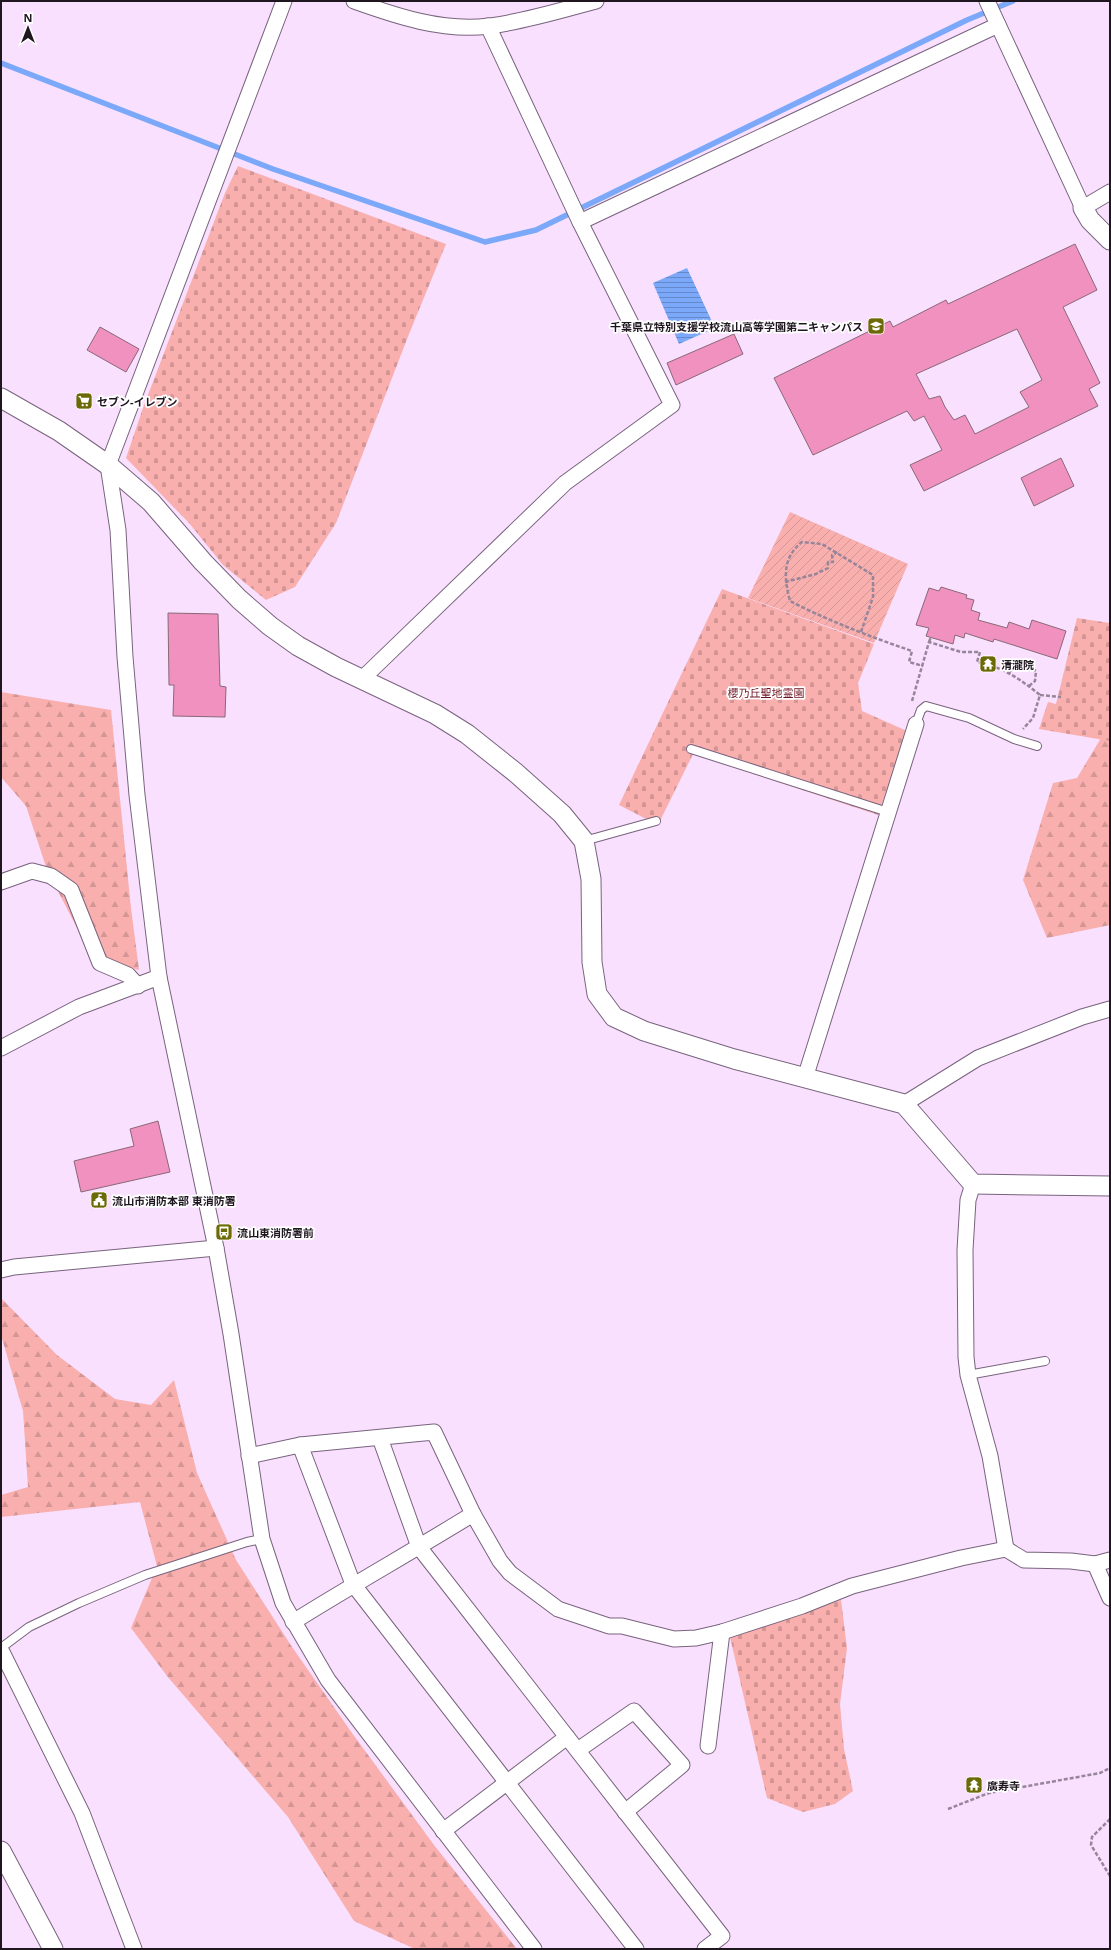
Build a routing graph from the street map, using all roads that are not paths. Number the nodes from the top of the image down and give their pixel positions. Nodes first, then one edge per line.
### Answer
1 (284, 1) edge
2 (354, 1) edge
3 (596, 1) edge
4 (987, 1) edge
5 (996, 21) junction
6 (488, 26) junction
7 (1110, 192) edge
8 (1083, 208) junction
9 (578, 218) junction
10 (1110, 240) edge
11 (1, 398) edge
12 (108, 465) junction
13 (363, 678) junction
14 (918, 717) joint
15 (1037, 746) dead end
16 (691, 749) dead end
17 (888, 812) junction
18 (656, 821) dead end
19 (584, 841) junction
20 (1, 882) edge
21 (159, 977) junction
22 (138, 986) junction
23 (1110, 1009) edge
24 (1, 1048) edge
25 (805, 1078) junction
26 (904, 1104) junction
27 (974, 1184) junction
28 (1110, 1186) edge
29 (216, 1248) junction
30 (1, 1270) edge
31 (1045, 1361) dead end
32 (968, 1375) junction
33 (380, 1438) junction
34 (300, 1445) junction
35 (249, 1456) junction
36 (473, 1514) junction
37 (262, 1539) junction
38 (419, 1547) junction
39 (1006, 1549) junction
40 (1110, 1560) edge
41 (1095, 1564) junction
42 (353, 1584) junction
43 (1110, 1598) edge
44 (293, 1622) junction
45 (722, 1632) junction
46 (1, 1649) edge
47 (567, 1737) junction
48 (708, 1746) dead end
49 (578, 1750) junction
50 (508, 1782) junction
51 (625, 1812) junction
52 (443, 1831) junction
53 (1, 1851) edge
54 (53, 1949) edge
55 (134, 1949) edge
56 (534, 1949) edge
57 (636, 1949) edge
58 (705, 1949) edge

1 - 12 street
2 - 6 street
3 - 6 street
4 - 5 street
5 - 8 street
5 - 9 street
6 - 9 street
7 - 8 street
8 - 10 street
9 - 13 street
11 - 12 street
12 - 13 street
12 - 21 street
13 - 19 street
14 - 15 lane
14 - 17 street
16 - 17 lane
17 - 25 street
18 - 19 lane
19 - 25 street
20 - 22 street
21 - 22 street
21 - 29 street
22 - 24 street
23 - 26 street
25 - 26 street
26 - 27 street
27 - 28 street
27 - 32 street
29 - 30 street
29 - 35 street
31 - 32 lane
32 - 39 street
33 - 34 street
33 - 36 street
33 - 38 street
34 - 35 street
34 - 42 street
35 - 37 street
36 - 38 street
36 - 45 street
37 - 44 street
37 - 46 lane
38 - 42 street
38 - 47 street
39 - 41 street
39 - 45 street
40 - 41 street
41 - 43 street
42 - 44 street
42 - 50 street
44 - 52 street
45 - 48 street
46 - 55 street
47 - 49 street
47 - 50 street
49 - 51 street
49 - 51 street
50 - 52 street
50 - 57 street
51 - 58 street
52 - 56 street
53 - 54 street

